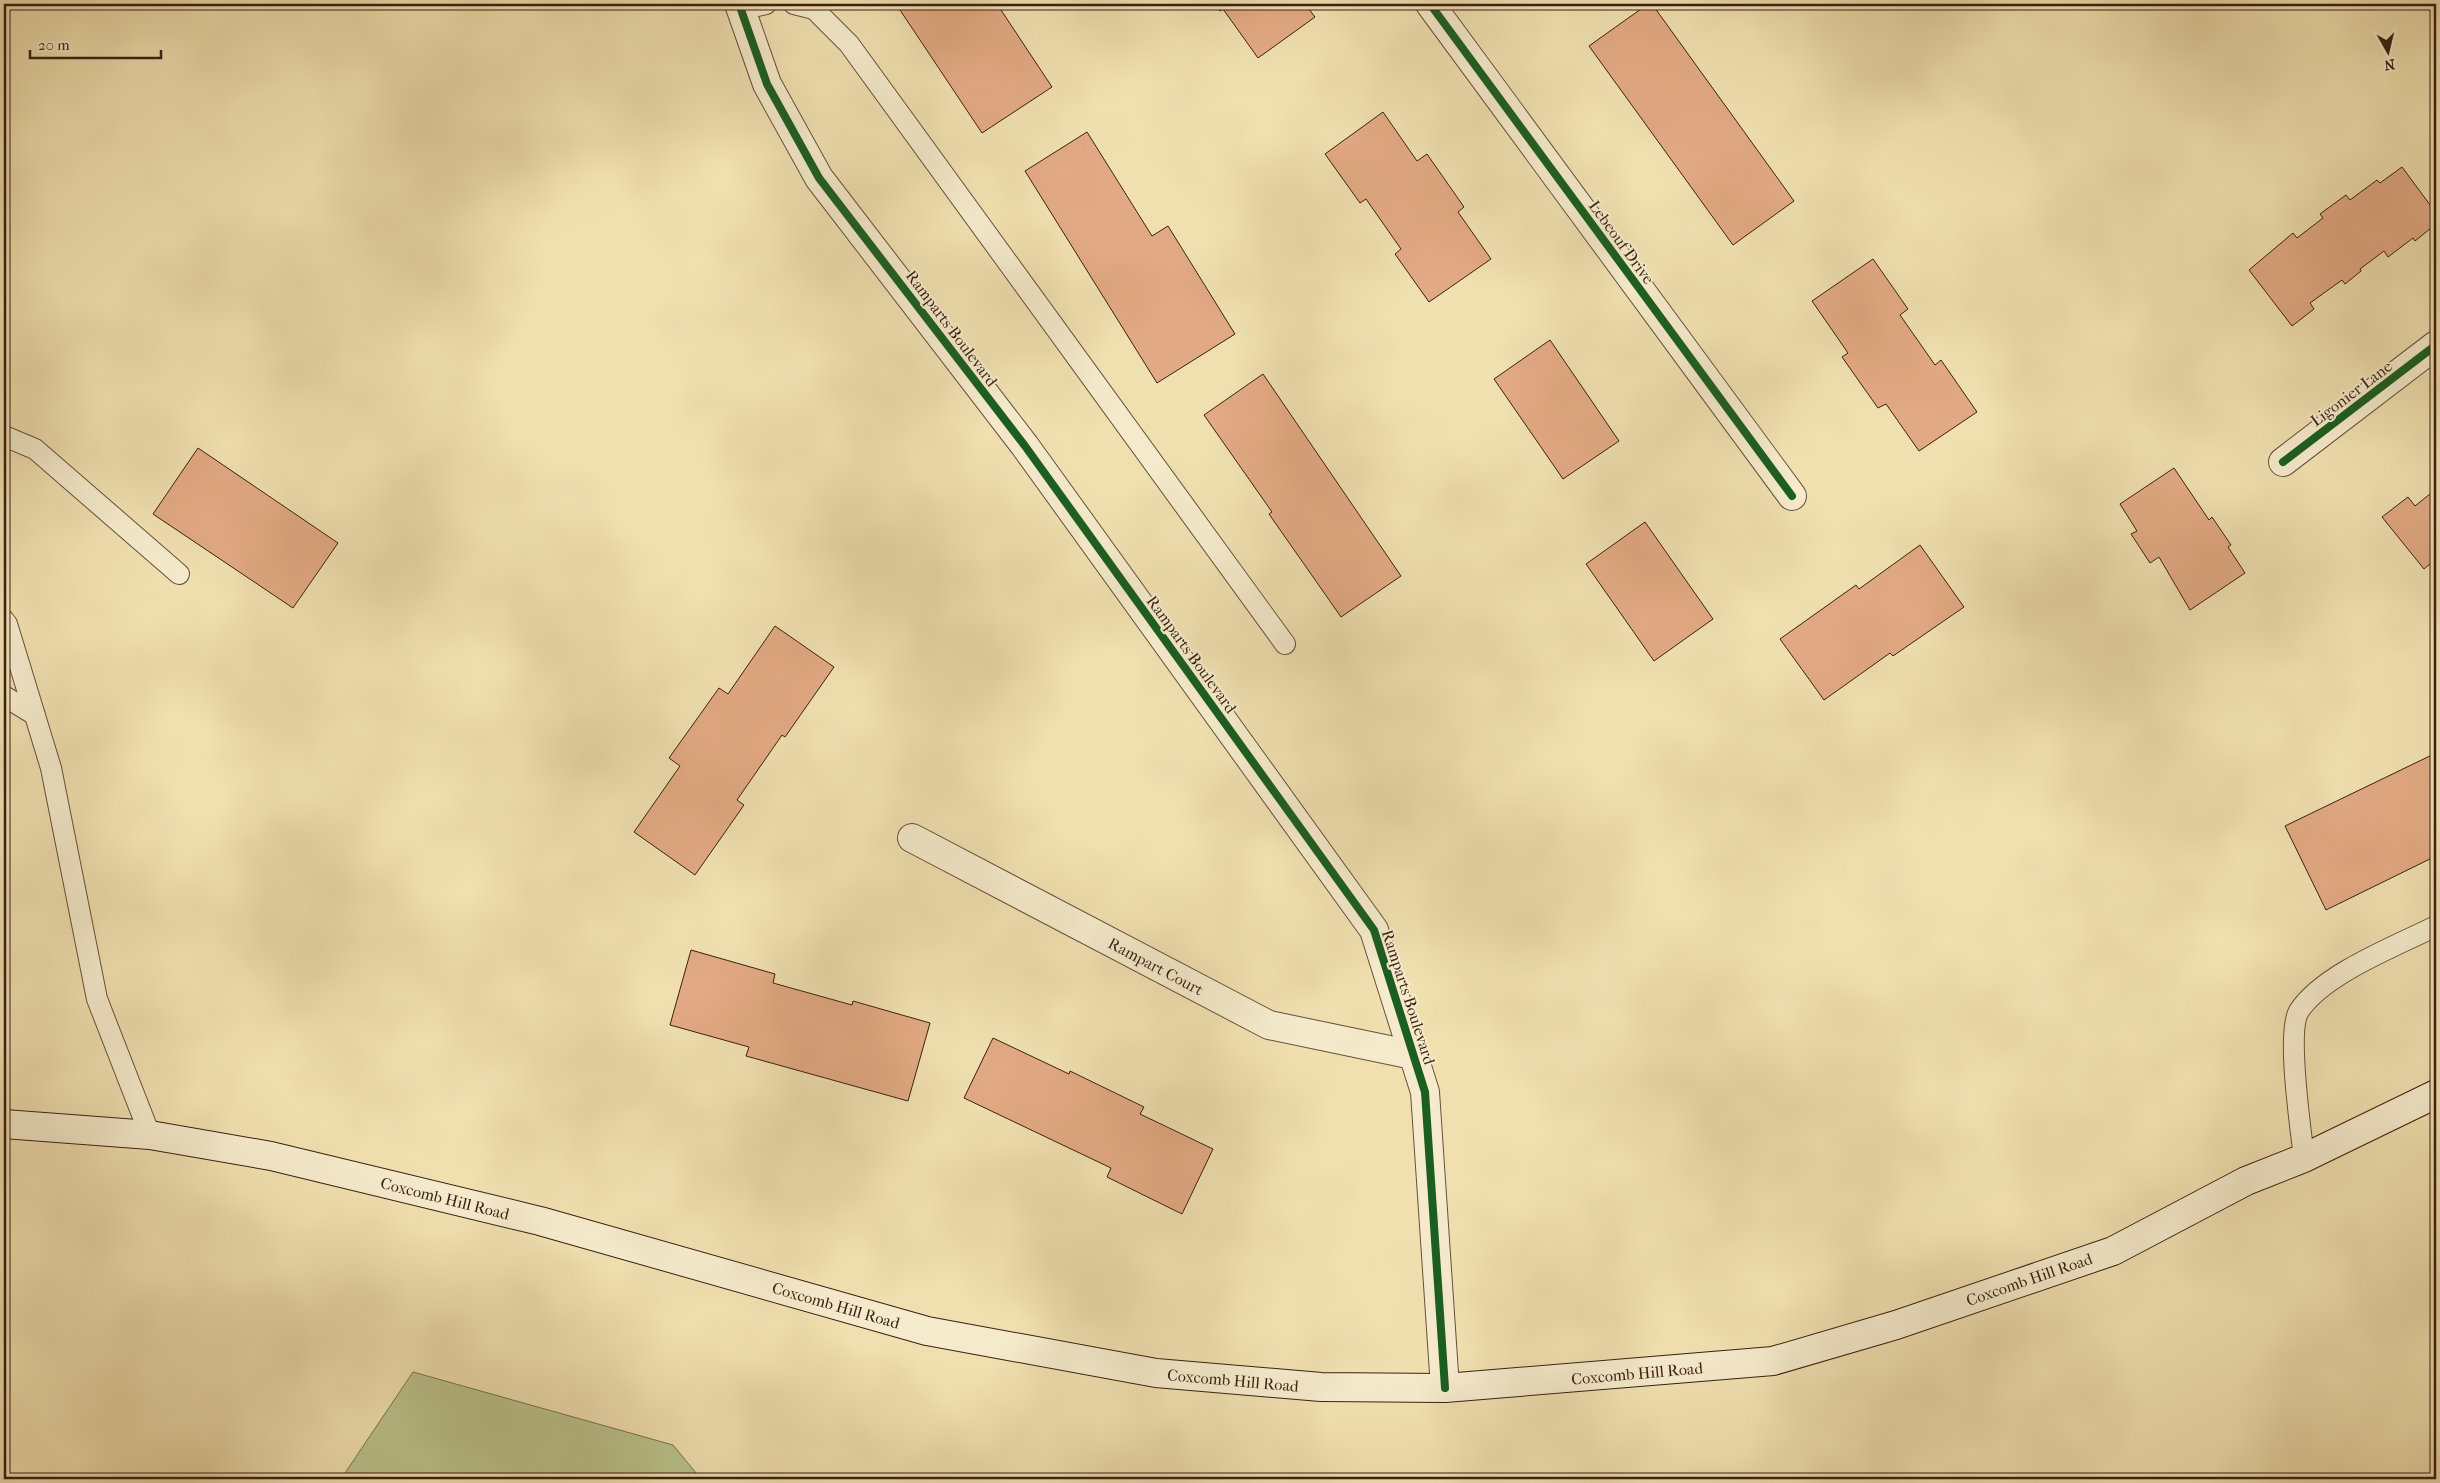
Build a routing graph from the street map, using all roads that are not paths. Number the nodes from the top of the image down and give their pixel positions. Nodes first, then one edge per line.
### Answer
1 (766, 4) edge
2 (794, 4) edge
3 (1430, 4) edge
4 (740, 7) edge
5 (2436, 345) edge
6 (4, 436) edge
7 (2283, 462) dead end
8 (1792, 496) dead end
9 (179, 574) dead end
10 (4, 620) edge
11 (1285, 644) dead end
12 (4, 696) edge
13 (35, 715) junction
14 (912, 838) dead end
15 (2436, 926) edge
16 (1413, 1055) junction
17 (2436, 1094) edge
18 (4, 1124) edge
19 (150, 1135) junction
20 (2304, 1158) junction
21 (1444, 1388) junction

1 - 4 lane
2 - 11 lane
3 - 8 street, Lebeouf Drive
4 - 16 street, Ramparts Boulevard
5 - 7 street, Ligonier Lane
6 - 9 lane
10 - 13 lane
12 - 13 lane
13 - 19 lane
14 - 16 street, Rampart Court
15 - 20 lane
16 - 21 street, Ramparts Boulevard
17 - 20 street, Coxcomb Hill Road
18 - 19 street, Coxcomb Hill Road
19 - 21 street, Coxcomb Hill Road
20 - 21 street, Coxcomb Hill Road

